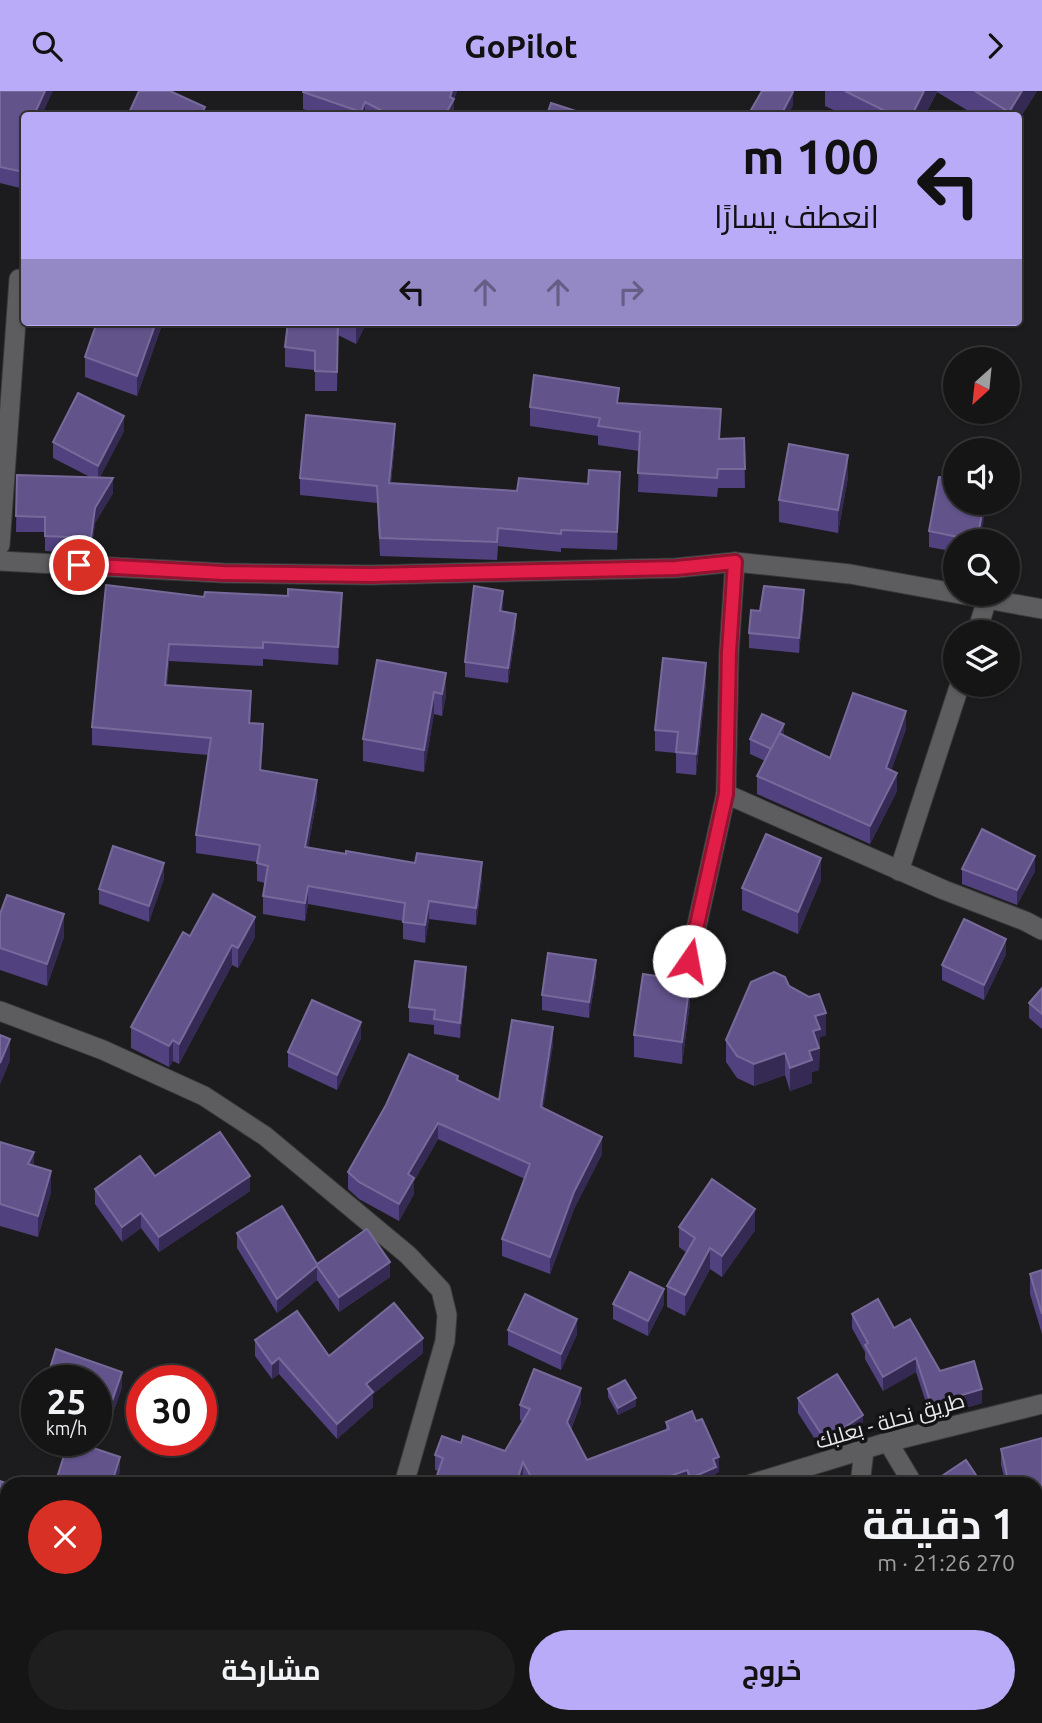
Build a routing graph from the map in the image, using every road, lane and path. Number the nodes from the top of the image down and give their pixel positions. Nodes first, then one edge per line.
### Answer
1 (19, 279) dead end
2 (0, 545) edge
3 (0, 561) edge
4 (735, 562) junction
5 (943, 591) edge
6 (1020, 605) edge
7 (1042, 609) edge
8 (956, 697) edge
9 (726, 794) junction
10 (899, 871) junction
11 (1042, 930) edge
12 (689, 961) dead end
13 (0, 1011) edge
14 (1042, 1404) edge
15 (888, 1442) junction
16 (864, 1451) junction
17 (406, 1477) edge
18 (775, 1477) edge
19 (861, 1477) edge
20 (909, 1477) edge

1 - 2 street
3 - 4 street
4 - 5 street
4 - 9 street
6 - 7 street
8 - 10 street
9 - 10 street
9 - 12 street
10 - 11 street
13 - 17 street
14 - 15 street, طريق نحلة - بعلبك
15 - 16 street, طريق نحلة - بعلبك
15 - 20 street
16 - 18 street, طريق نحلة - بعلبك
16 - 19 street

